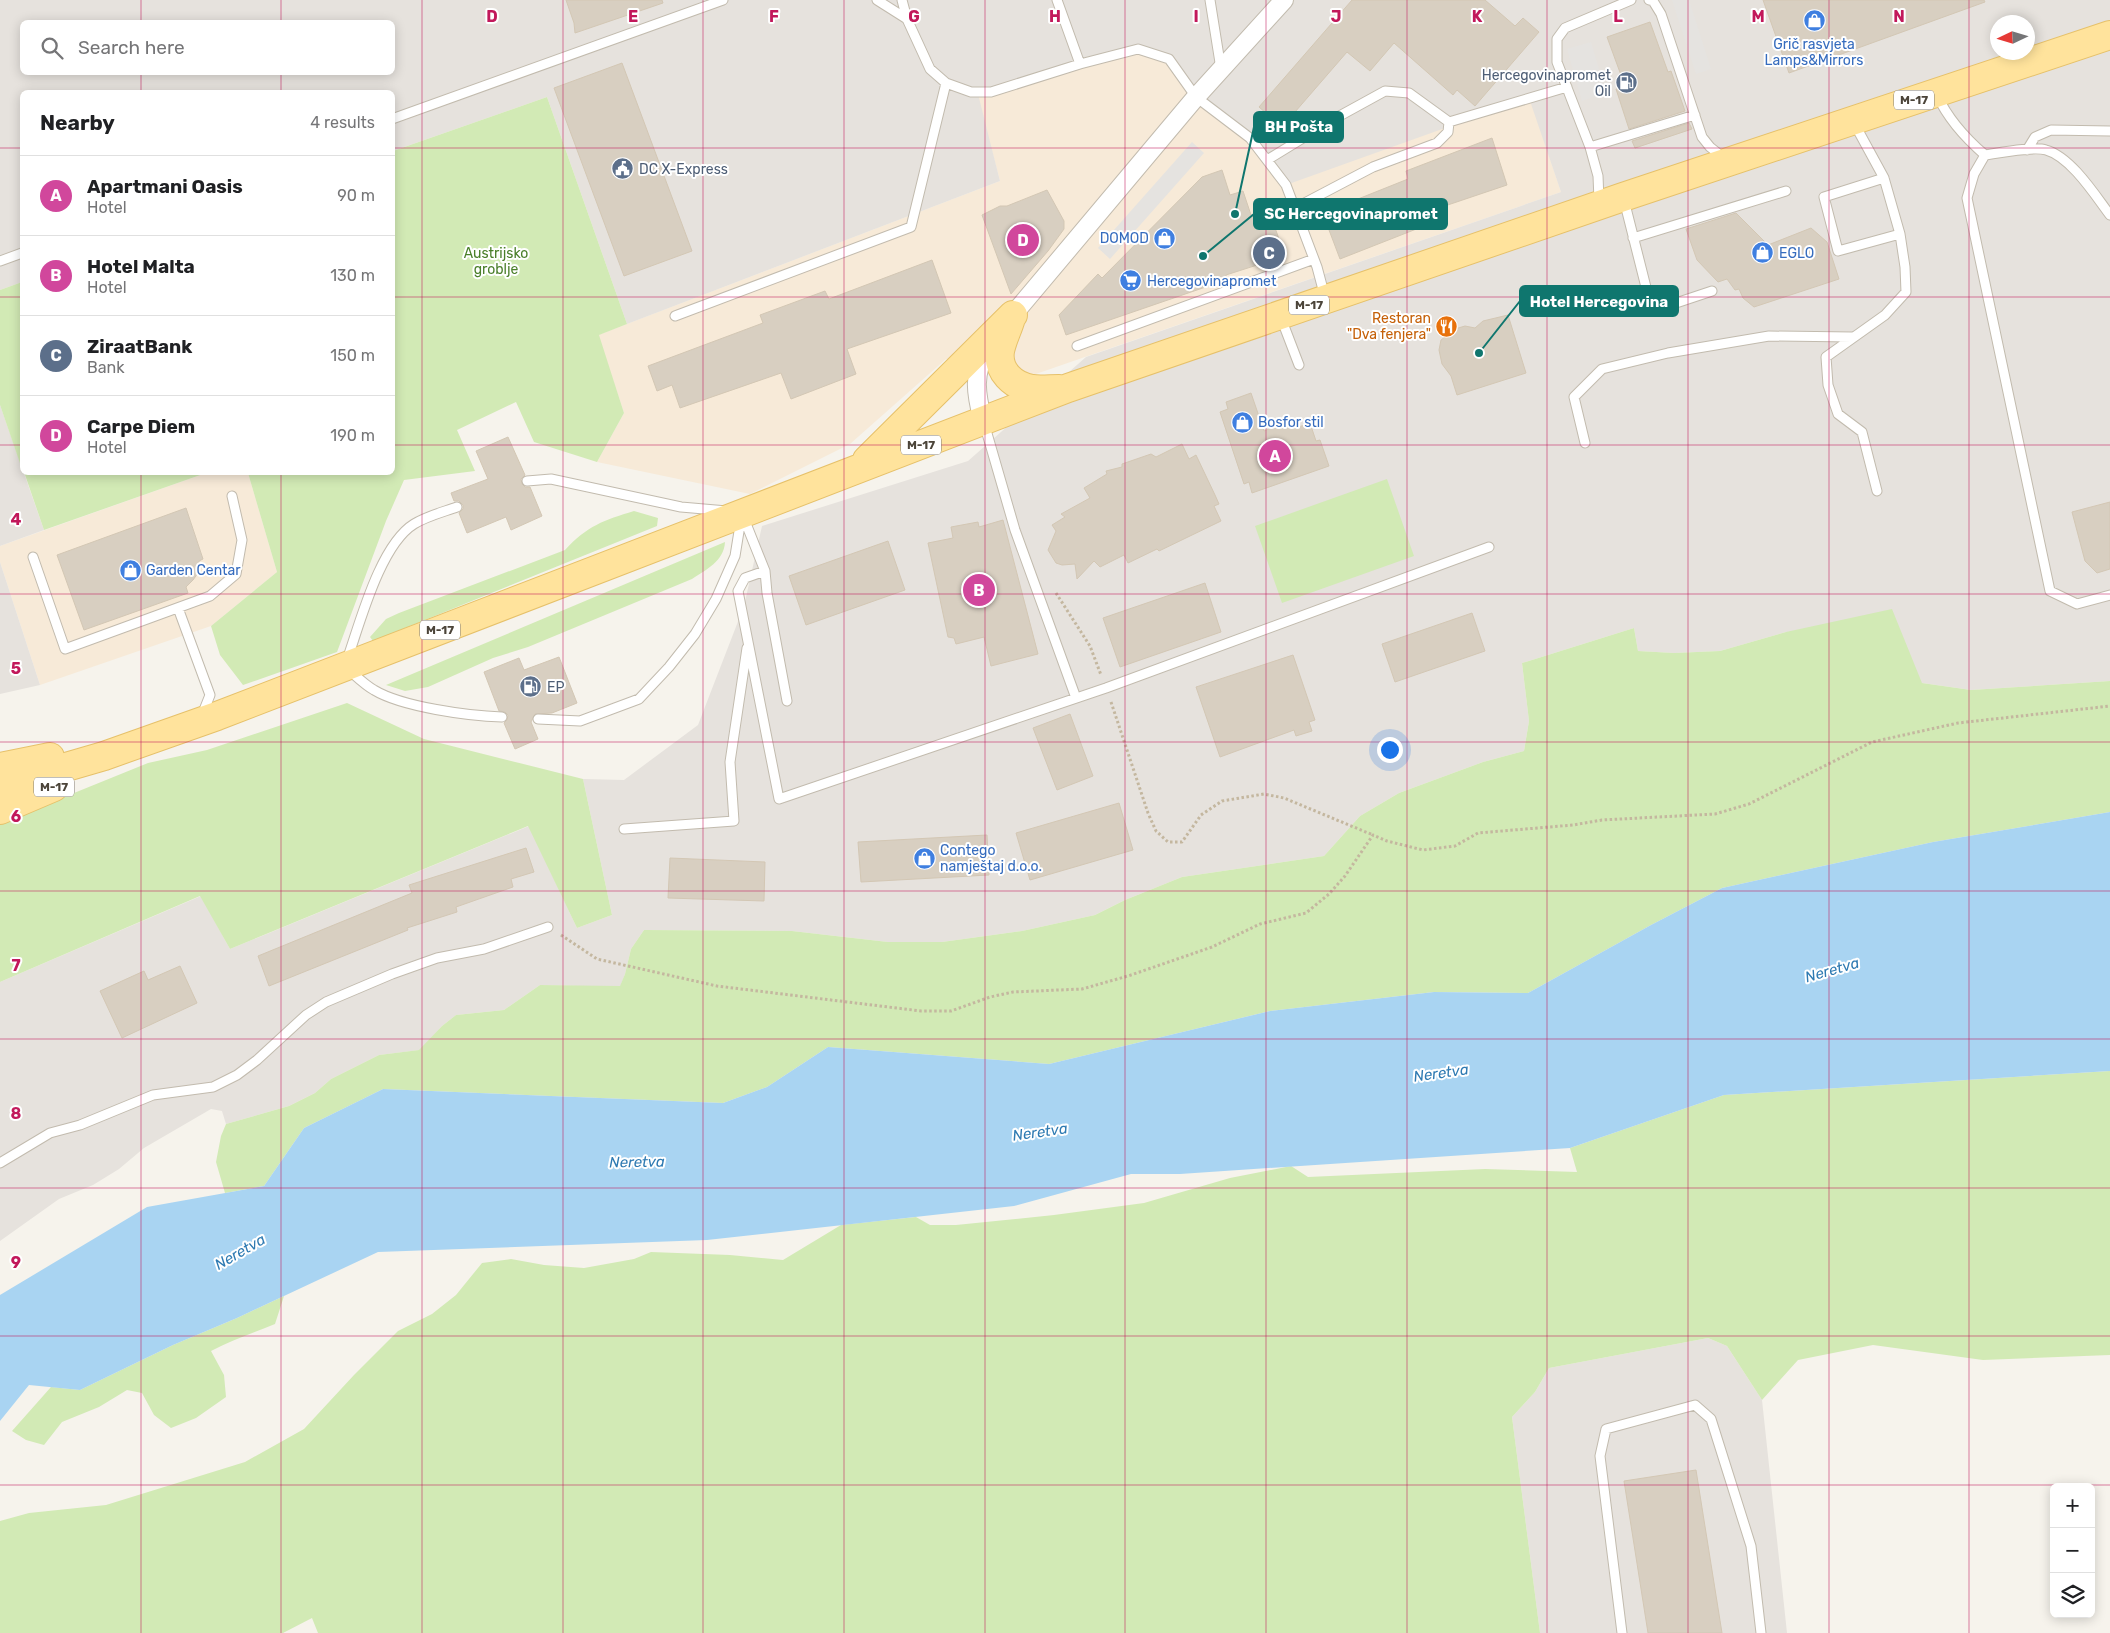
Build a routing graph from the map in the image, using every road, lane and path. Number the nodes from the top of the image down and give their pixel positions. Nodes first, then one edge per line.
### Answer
1 (723, 0) edge
2 (877, 0) edge
3 (902, 0) edge
4 (1057, 0) edge
5 (1210, 0) edge
6 (1284, 0) edge
7 (1631, 0) edge
8 (1648, 0) edge
9 (907, 19) junction
10 (2110, 35) edge
11 (1080, 64) junction
12 (1221, 69) junction
13 (946, 83) junction
14 (1567, 87) junction
15 (1936, 93) junction
16 (1196, 97) junction
17 (1695, 115) junction
18 (395, 118) edge
19 (1852, 121) junction
20 (1449, 122) junction
21 (2110, 131) edge
22 (1590, 147) junction
23 (2027, 150) junction
24 (1985, 155) junction
25 (1267, 160) junction
26 (1730, 162) junction
27 (1884, 178) junction
28 (1786, 191) dead end
29 (1611, 201) junction
30 (1295, 208) junction
31 (2110, 215) edge
32 (1900, 234) junction
33 (1634, 238) junction
34 (20, 254) edge
35 (1314, 258) junction
36 (0, 261) edge
37 (1712, 291) dead end
38 (1326, 300) junction
39 (1013, 315) junction
40 (1280, 315) junction
41 (675, 316) dead end
42 (1852, 338) junction
43 (1077, 346) dead end
44 (1299, 365) dead end
45 (1068, 388) junction
46 (983, 421) junction
47 (1585, 443) dead end
48 (859, 468) junction
49 (528, 481) dead end
50 (1877, 491) dead end
51 (232, 496) dead end
52 (457, 507) dead end
53 (742, 513) junction
54 (1489, 547) dead end
55 (33, 557) dead end
56 (765, 571) junction
57 (1053, 588) dead end
58 (2110, 595) edge
59 (178, 608) junction
60 (748, 640) junction
61 (345, 667) junction
62 (1106, 688) junction
63 (1076, 698) junction
64 (223, 701) junction
65 (787, 701) dead end
66 (2110, 706) edge
67 (502, 717) dead end
68 (538, 719) dead end
69 (138, 744) junction
70 (104, 756) junction
71 (0, 767) edge
72 (0, 790) edge
73 (0, 810) edge
74 (624, 829) dead end
75 (1372, 835) junction
76 (548, 927) joint
77 (0, 1163) edge
78 (1622, 1633) edge
79 (1761, 1633) edge

1 - 18 lane
2 - 9 lane
3 - 9 lane
4 - 11 lane
5 - 12 lane
6 - 12 street
7 - 14 lane
8 - 17 lane
9 - 13 lane
10 - 15 main road, M-17
11 - 13 lane
11 - 16 lane
12 - 16 street
13 - 41 lane
14 - 20 lane
14 - 22 lane
15 - 19 main road, M-17
15 - 24 lane
16 - 25 lane
16 - 39 street
17 - 22 lane
17 - 26 lane
19 - 26 main road, M-17
19 - 27 lane
20 - 25 lane
20 - 30 lane
21 - 23 lane
22 - 29 lane
23 - 24 lane
23 - 31 lane
24 - 58 lane
25 - 30 lane
26 - 29 main road, M-17
27 - 32 lane
27 - 32 lane
28 - 33 lane
29 - 33 lane
29 - 38 main road, M-17
30 - 35 lane
32 - 42 lane
33 - 37 lane
34 - 36 lane
35 - 38 lane
35 - 43 lane
38 - 40 main road, M-17
39 - 45 main road
39 - 46 street
39 - 48 main road
40 - 44 lane
40 - 45 main road, M-17
42 - 47 lane
42 - 50 lane
45 - 46 main road, M-17
46 - 48 main road, M-17
46 - 63 lane
48 - 53 main road, M-17
49 - 53 lane
51 - 59 lane
52 - 61 lane
53 - 56 lane
53 - 61 main road, M-17
53 - 68 lane
54 - 62 lane
55 - 59 lane
56 - 60 lane
56 - 65 lane
57 - 62 path
59 - 64 lane
60 - 63 lane
60 - 74 lane
61 - 64 main road, M-17
61 - 67 lane
62 - 63 lane
62 - 75 path
64 - 69 main road, M-17
66 - 75 path
69 - 70 main road, M-17
69 - 71 main road
70 - 72 main road, M-17
70 - 73 main road, M-17
75 - 76 path
76 - 77 lane
78 - 79 lane

